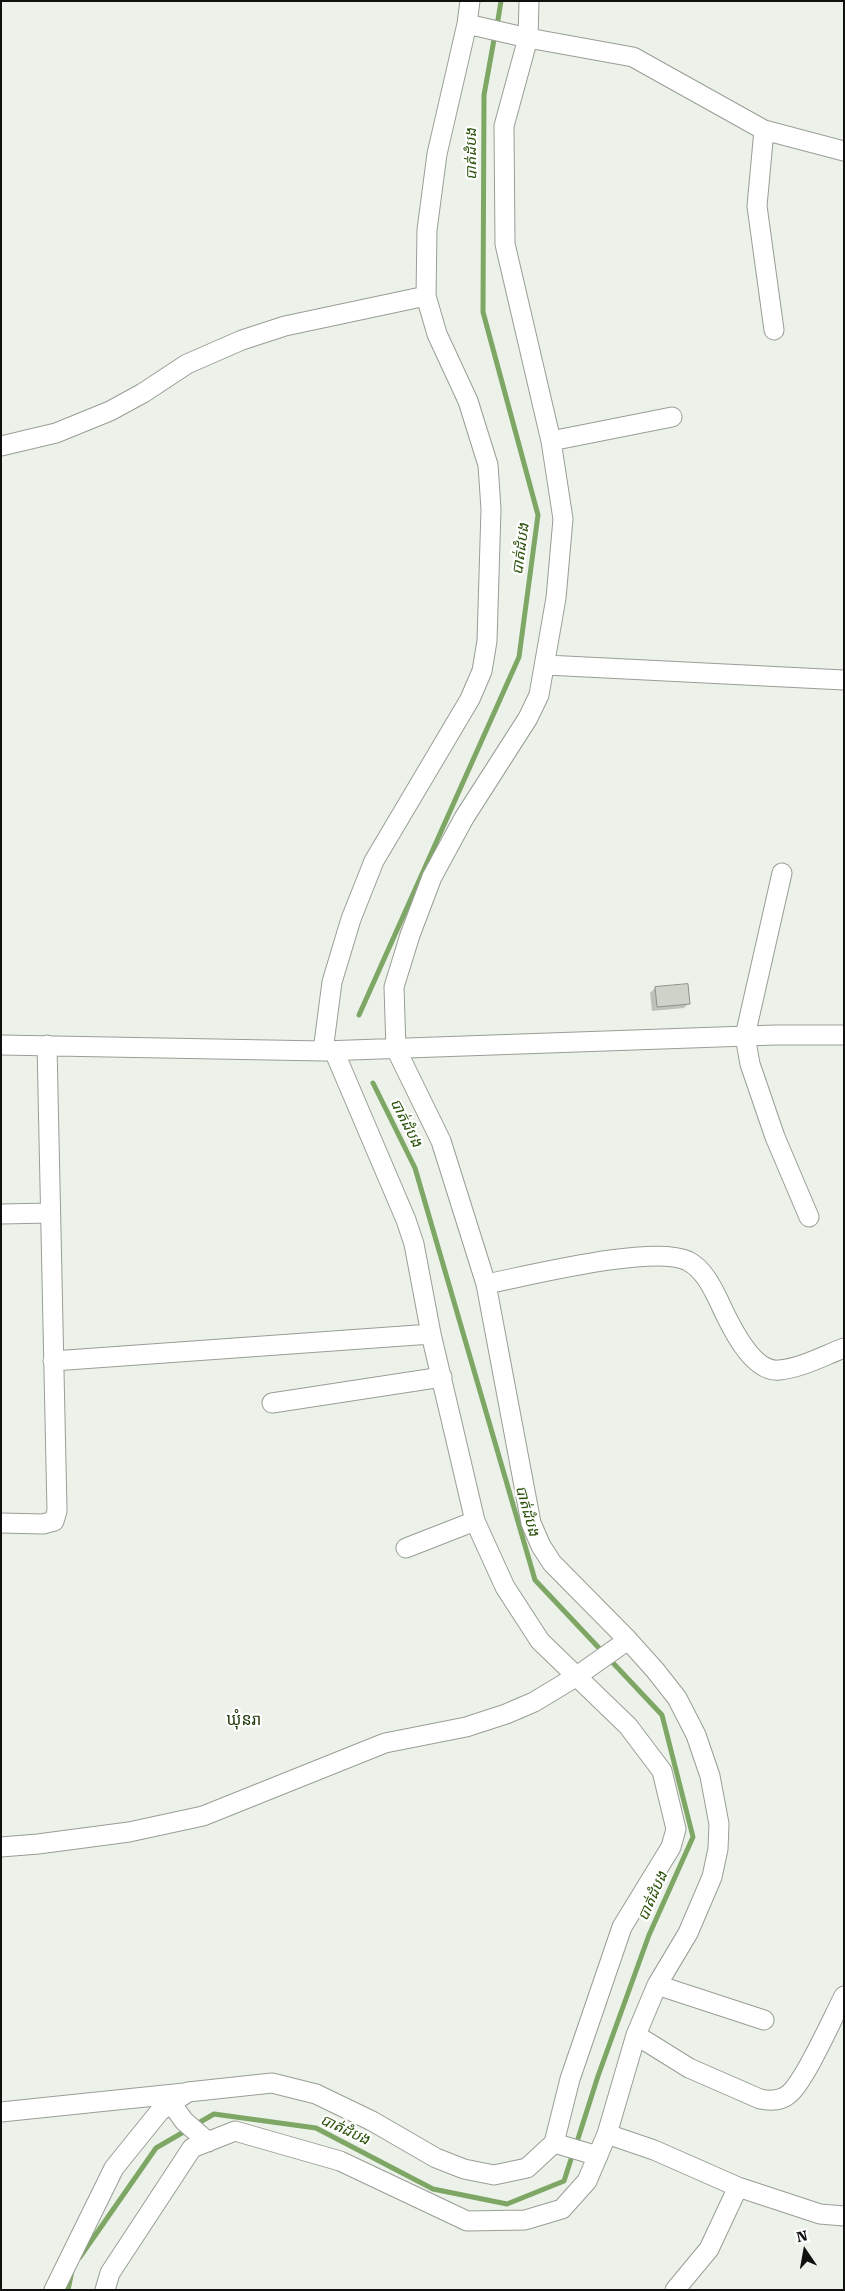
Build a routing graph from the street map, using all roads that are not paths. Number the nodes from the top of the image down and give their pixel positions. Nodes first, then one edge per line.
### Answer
1 (470, 1) edge
2 (528, 1) edge
3 (475, 26) junction
4 (528, 38) junction
5 (764, 130) junction
6 (844, 151) edge
7 (426, 296) junction
8 (774, 330) dead end
9 (672, 417) dead end
10 (551, 441) junction
11 (1, 446) edge
12 (546, 665) junction
13 (844, 680) edge
14 (782, 873) dead end
15 (844, 1035) edge
16 (745, 1036) junction
17 (1, 1045) edge
18 (47, 1046) junction
19 (396, 1049) junction
20 (328, 1051) junction
21 (50, 1213) junction
22 (1, 1214) edge
23 (809, 1218) dead end
24 (486, 1284) junction
25 (431, 1334) junction
26 (844, 1348) edge
27 (54, 1361) junction
28 (442, 1377) junction
29 (272, 1404) dead end
30 (475, 1521) junction
31 (1, 1523) edge
32 (406, 1548) dead end
33 (628, 1640) junction
34 (577, 1676) junction
35 (1, 1846) edge
36 (657, 1984) junction
37 (844, 1996) edge
38 (764, 2020) dead end
39 (636, 2035) junction
40 (188, 2092) junction
41 (171, 2103) junction
42 (1, 2112) edge
43 (607, 2134) junction
44 (203, 2139) junction
45 (568, 2147) junction
46 (598, 2156) junction
47 (738, 2187) junction
48 (844, 2216) edge
49 (54, 2290) edge
50 (105, 2290) edge
51 (675, 2290) edge

1 - 3 street
2 - 4 street
3 - 4 street
3 - 7 street
4 - 5 street
4 - 10 street
5 - 6 street
5 - 8 street
7 - 11 street
7 - 20 street
9 - 10 street
10 - 12 street
12 - 13 street
12 - 19 street
14 - 16 street
15 - 16 street
16 - 19 street
16 - 23 street
17 - 18 street
18 - 20 street
18 - 21 street
19 - 20 street
19 - 24 street
20 - 25 street
21 - 22 street
21 - 27 street
24 - 26 street
24 - 33 street
25 - 27 street
25 - 28 street
27 - 31 street
28 - 29 street
28 - 30 street
30 - 32 street
30 - 34 street
33 - 34 street
33 - 36 street
34 - 35 street
34 - 45 street
36 - 38 street
36 - 39 street
37 - 39 street
39 - 43 street
40 - 41 street
40 - 42 street
40 - 45 street
41 - 44 street
41 - 49 street
43 - 46 street
43 - 47 street
44 - 46 street
44 - 50 street
45 - 46 street
47 - 48 street
47 - 51 street

